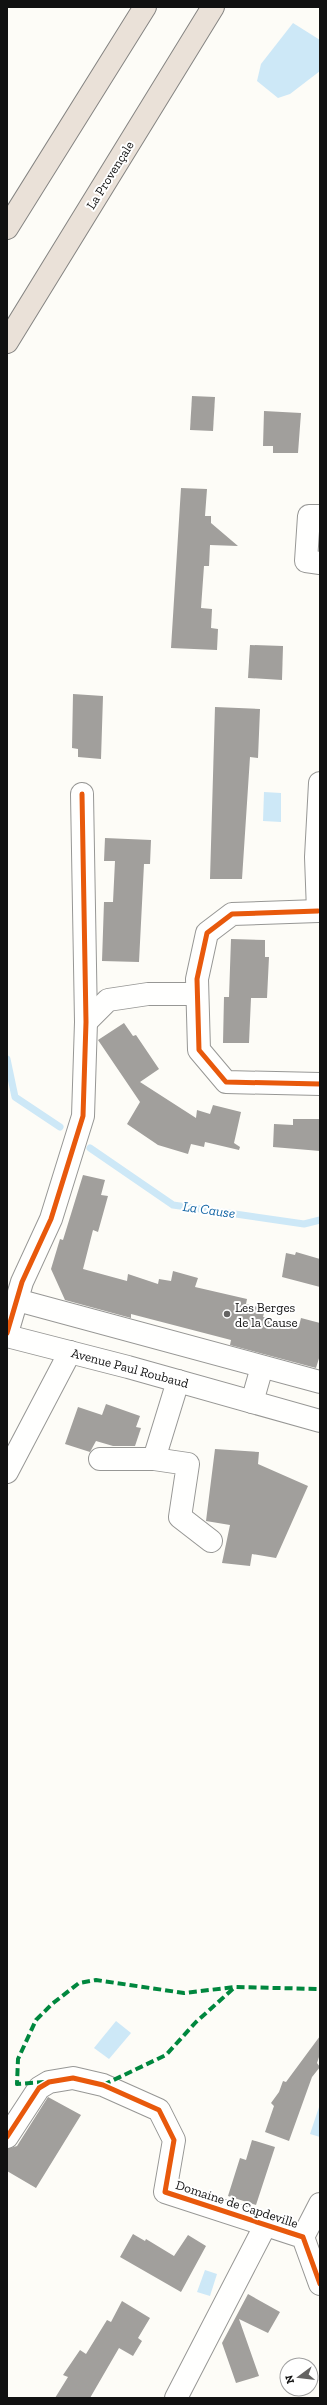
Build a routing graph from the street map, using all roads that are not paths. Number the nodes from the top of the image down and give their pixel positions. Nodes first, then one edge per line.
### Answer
1 (145, 7) edge
2 (212, 7) edge
3 (7, 228) edge
4 (7, 342) edge
5 (320, 516) edge
6 (320, 563) edge
7 (320, 783) edge
8 (82, 794) dead end
9 (319, 910) edge
10 (197, 994) junction
11 (86, 1022) junction
12 (320, 1084) edge
13 (17, 1300) junction
14 (7, 1332) edge
15 (7, 1336) edge
16 (70, 1352) junction
17 (262, 1368) junction
18 (178, 1381) junction
19 (320, 1382) edge
20 (252, 1402) junction
21 (320, 1422) edge
22 (100, 1459) dead end
23 (154, 1459) junction
24 (7, 1472) edge
25 (211, 1541) dead end
26 (7, 2137) edge
27 (320, 2204) edge
28 (265, 2226) junction
29 (303, 2237) junction
30 (320, 2284) edge
31 (176, 2398) edge

1 - 3 highway
2 - 4 highway, La Provençale
5 - 6 street
7 - 9 street
8 - 11 street
9 - 10 street
10 - 11 street
10 - 12 street
11 - 13 street
13 - 14 street
13 - 17 street
15 - 16 street, Avenue Paul Roubaud
16 - 18 street, Avenue Paul Roubaud
16 - 24 street
17 - 19 street
17 - 20 street
18 - 20 street, Avenue Paul Roubaud
18 - 23 street
20 - 21 street, Avenue Paul Roubaud
22 - 23 street
23 - 25 street
26 - 28 street, Domaine de Capdeville
27 - 29 street
28 - 29 street, Domaine de Capdeville
28 - 31 street
29 - 30 street, Domaine de Capdeville

